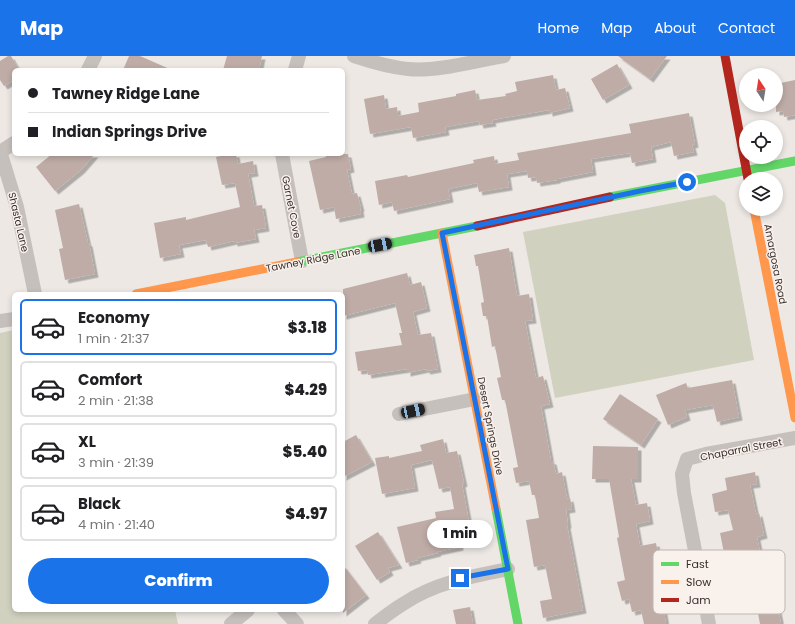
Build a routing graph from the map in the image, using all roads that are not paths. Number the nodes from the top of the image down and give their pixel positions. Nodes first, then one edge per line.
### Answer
1 (95, 56) edge
2 (299, 56) edge
3 (354, 56) edge
4 (504, 56) edge
5 (725, 56) edge
6 (89, 68) edge
7 (295, 68) edge
8 (12, 144) edge
9 (0, 151) edge
10 (282, 156) edge
11 (795, 161) edge
12 (747, 172) edge
13 (758, 172) edge
14 (739, 176) edge
15 (755, 216) edge
16 (442, 233) junction
17 (302, 261) junction
18 (192, 288) edge
19 (35, 292) edge
20 (155, 292) edge
21 (12, 319) edge
22 (0, 321) edge
23 (474, 399) junction
24 (399, 414) dead end
25 (795, 418) edge
26 (795, 438) edge
27 (695, 550) edge
28 (508, 569) junction
29 (246, 612) edge
30 (286, 612) edge
31 (707, 614) edge
32 (231, 624) edge
33 (297, 624) edge
34 (375, 624) edge
35 (518, 624) edge
36 (709, 624) edge

1 - 6 street
2 - 7 street
3 - 4 street
5 - 12 street
8 - 9 street
9 - 19 street, Shasta Lane
10 - 17 street, Garnet Cove
11 - 13 street, Tawney Ridge Lane
14 - 16 street, Tawney Ridge Lane
15 - 25 street, Amargosa Road
16 - 17 street, Tawney Ridge Lane
16 - 23 street, Desert Springs Drive
17 - 18 street, Tawney Ridge Lane
18 - 20 street, Tawney Ridge Lane
21 - 22 street
23 - 24 street
23 - 28 street, Desert Springs Drive
26 - 27 street, Chaparral Street
28 - 34 street
28 - 35 street, Desert Springs Drive
29 - 32 street
30 - 33 street
31 - 36 street, Chaparral Street

